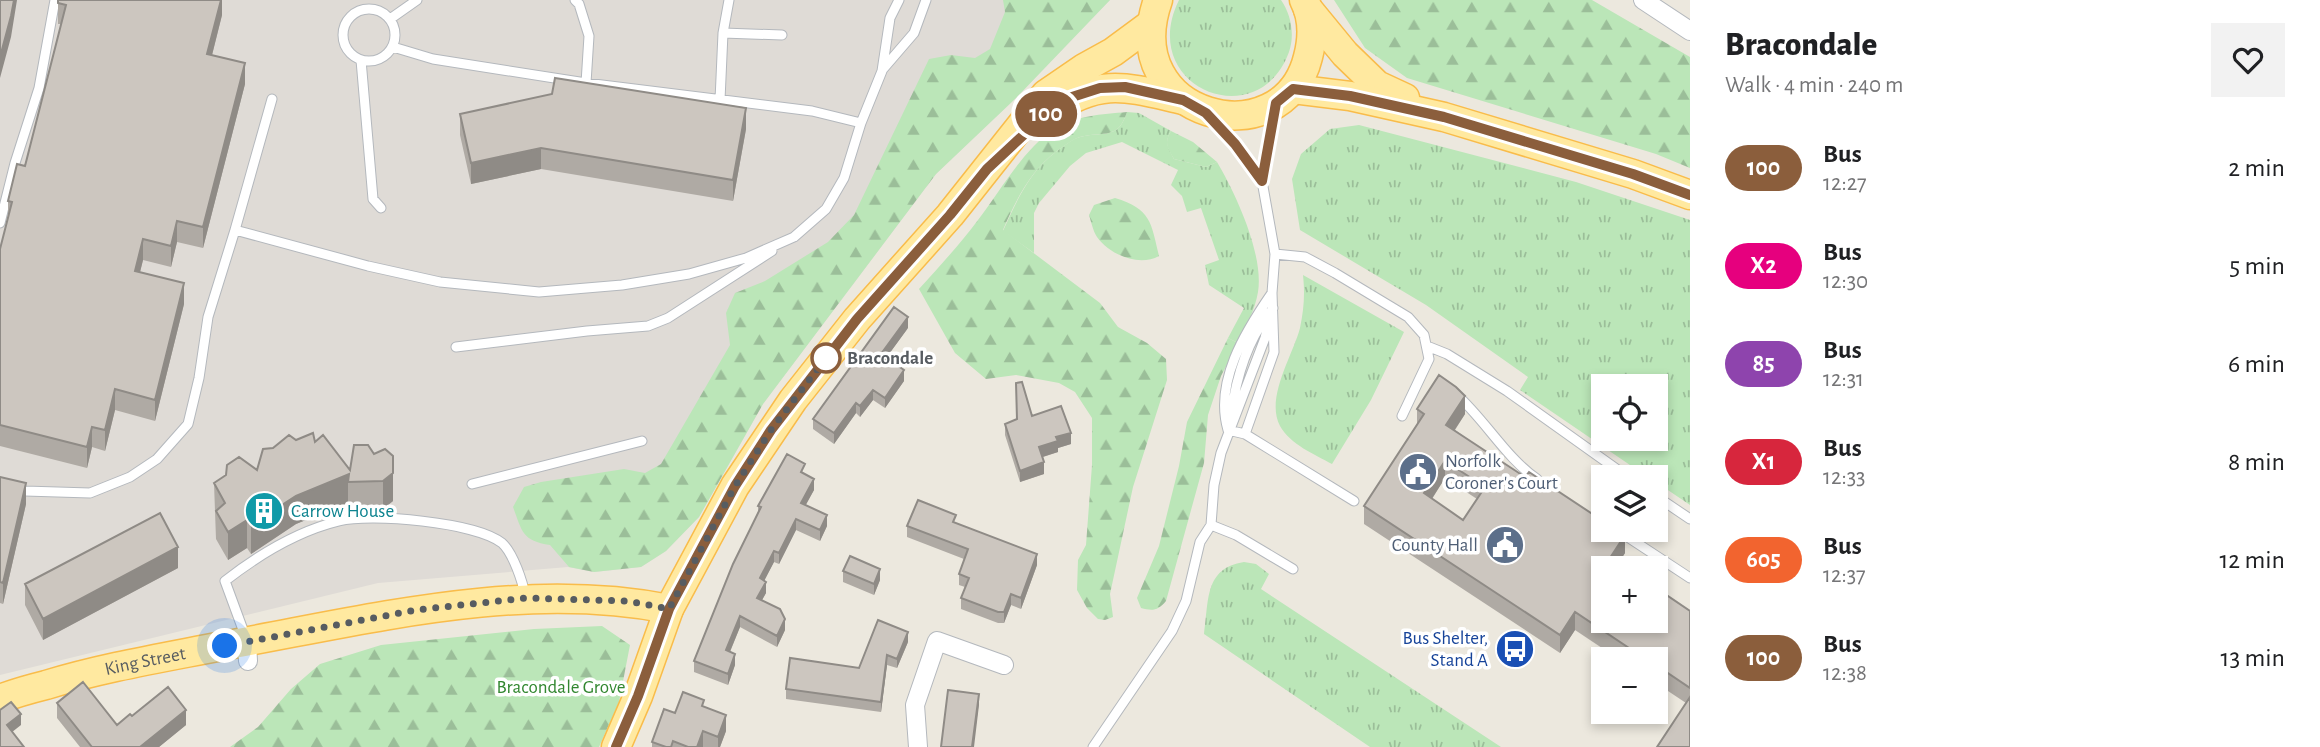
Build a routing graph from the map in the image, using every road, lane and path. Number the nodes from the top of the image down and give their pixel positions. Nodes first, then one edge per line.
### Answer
1 (55, 0) edge
2 (417, 0) edge
3 (575, 0) edge
4 (729, 0) edge
5 (899, 0) edge
6 (926, 0) edge
7 (1643, 0) edge
8 (1306, 4) edge
9 (1156, 6) edge
10 (390, 19) junction
11 (1690, 31) edge
12 (723, 33) junction
13 (782, 35) dead end
14 (393, 47) junction
15 (361, 60) junction
16 (882, 71) junction
17 (586, 83) junction
18 (1284, 96) junction
19 (272, 99) dead end
20 (720, 100) junction
21 (1195, 106) junction
22 (1444, 117) junction
23 (861, 123) junction
24 (987, 169) junction
25 (1262, 181) junction
26 (1690, 195) edge
27 (381, 208) dead end
28 (0, 223) edge
29 (235, 230) junction
30 (793, 237) junction
31 (1275, 254) junction
32 (1272, 293) junction
33 (1273, 308) junction
34 (1427, 346) junction
35 (456, 347) dead end
36 (1450, 390) edge
37 (1402, 416) dead end
38 (1228, 430) junction
39 (1245, 434) junction
40 (642, 441) dead end
41 (1611, 465) edge
42 (472, 484) dead end
43 (0, 487) edge
44 (1551, 488) edge
45 (1354, 501) dead end
46 (1668, 504) edge
47 (1690, 519) edge
48 (1211, 526) junction
49 (1634, 542) edge
50 (1293, 569) dead end
51 (1690, 578) edge
52 (526, 598) junction
53 (669, 609) junction
54 (247, 652) junction
55 (1004, 666) dead end
56 (0, 699) edge
57 (616, 747) edge
58 (918, 747) edge
59 (1093, 747) edge

1 - 28 lane
2 - 10 lane
3 - 17 lane
4 - 12 lane
5 - 16 lane
6 - 16 lane
7 - 11 street
8 - 18 main road
8 - 22 main road
9 - 21 main road
9 - 24 main road
10 - 14 lane
10 - 15 lane
12 - 13 lane
12 - 20 lane
14 - 15 lane
14 - 17 lane
15 - 27 lane
16 - 23 lane
17 - 20 lane
18 - 21 main road
18 - 22 main road
18 - 25 lane
19 - 29 lane
20 - 23 lane
21 - 24 main road
21 - 25 lane
22 - 26 main road
23 - 30 lane
24 - 53 main road
25 - 31 lane
29 - 30 lane
29 - 43 lane
30 - 35 lane
31 - 32 lane
31 - 34 lane
32 - 33 lane
32 - 38 lane
33 - 38 lane
33 - 39 lane
34 - 37 lane
34 - 41 lane
36 - 44 lane
38 - 39 lane
38 - 48 lane
39 - 45 lane
40 - 42 lane
46 - 47 lane
48 - 50 lane
48 - 59 lane
49 - 51 lane
52 - 53 main road, King Street
52 - 54 main road, King Street
52 - 54 lane
53 - 57 main road
54 - 56 main road, King Street
55 - 58 street

